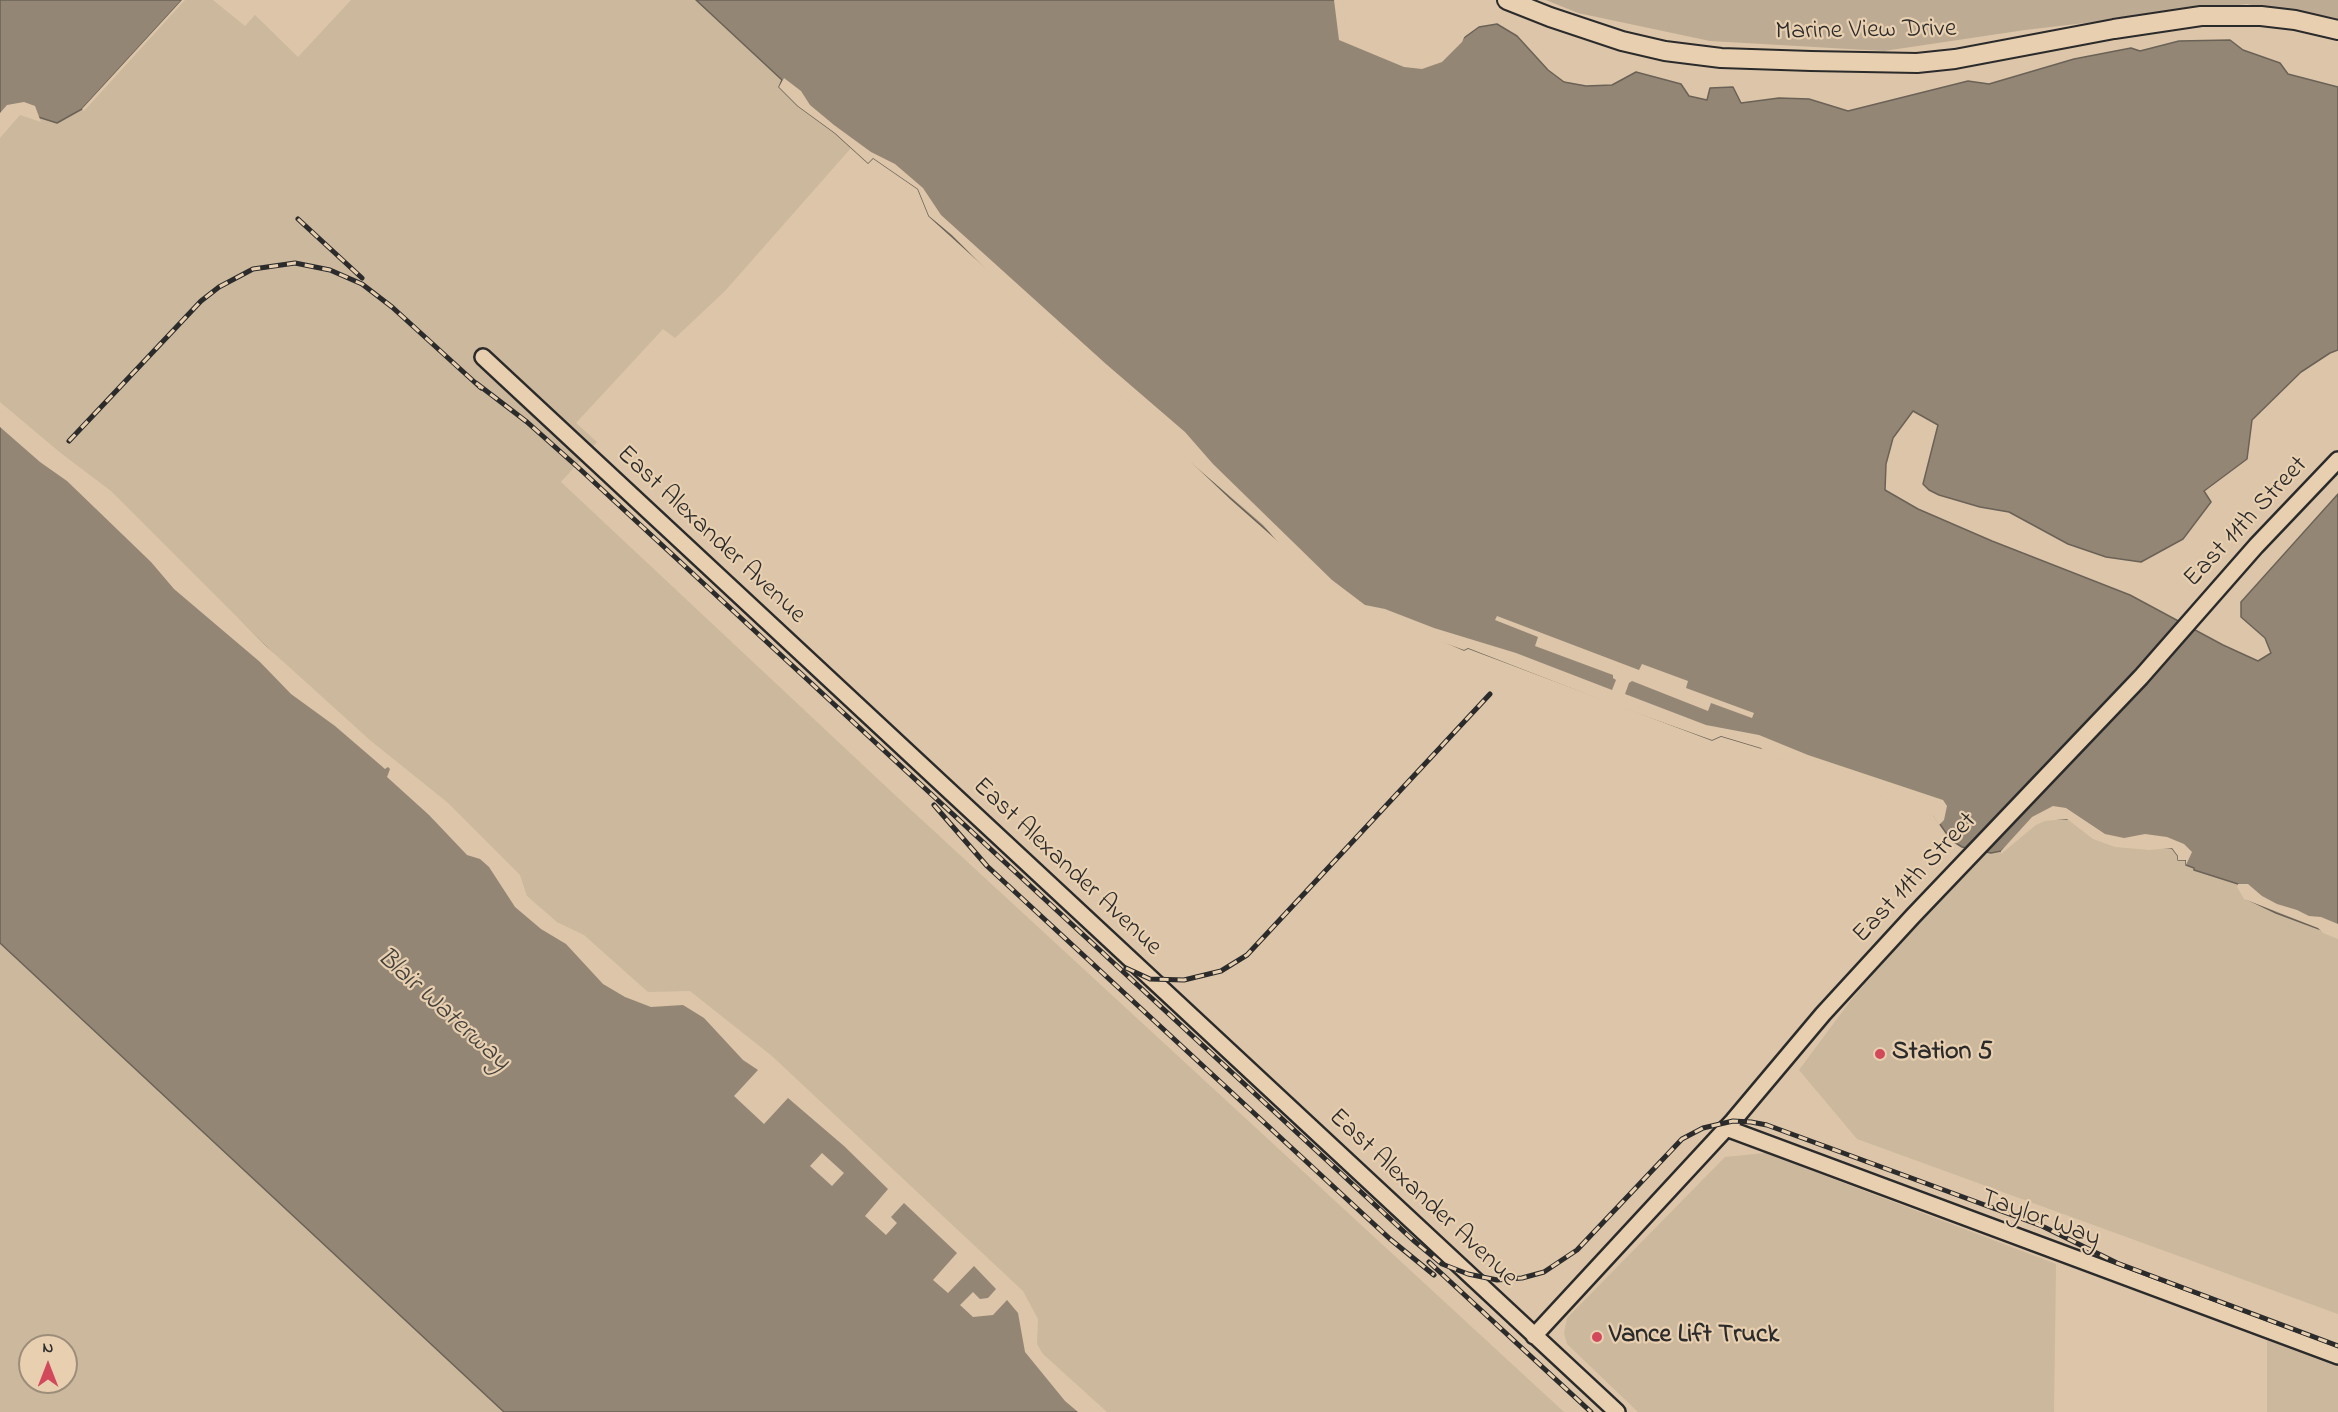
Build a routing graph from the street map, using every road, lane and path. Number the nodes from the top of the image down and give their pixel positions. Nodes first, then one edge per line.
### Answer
1 (1507, 0) edge
2 (2338, 30) edge
3 (483, 357) dead end
4 (2338, 460) edge
5 (1726, 1128) junction
6 (1534, 1336) junction
7 (2338, 1356) edge
8 (1617, 1412) edge

1 - 2 main road, Marine View Drive
3 - 6 street, East Alexander Avenue
4 - 5 street, East 11th Street
5 - 6 street, East 11th Street
5 - 7 street, Taylor Way
6 - 8 street, East Alexander Avenue

